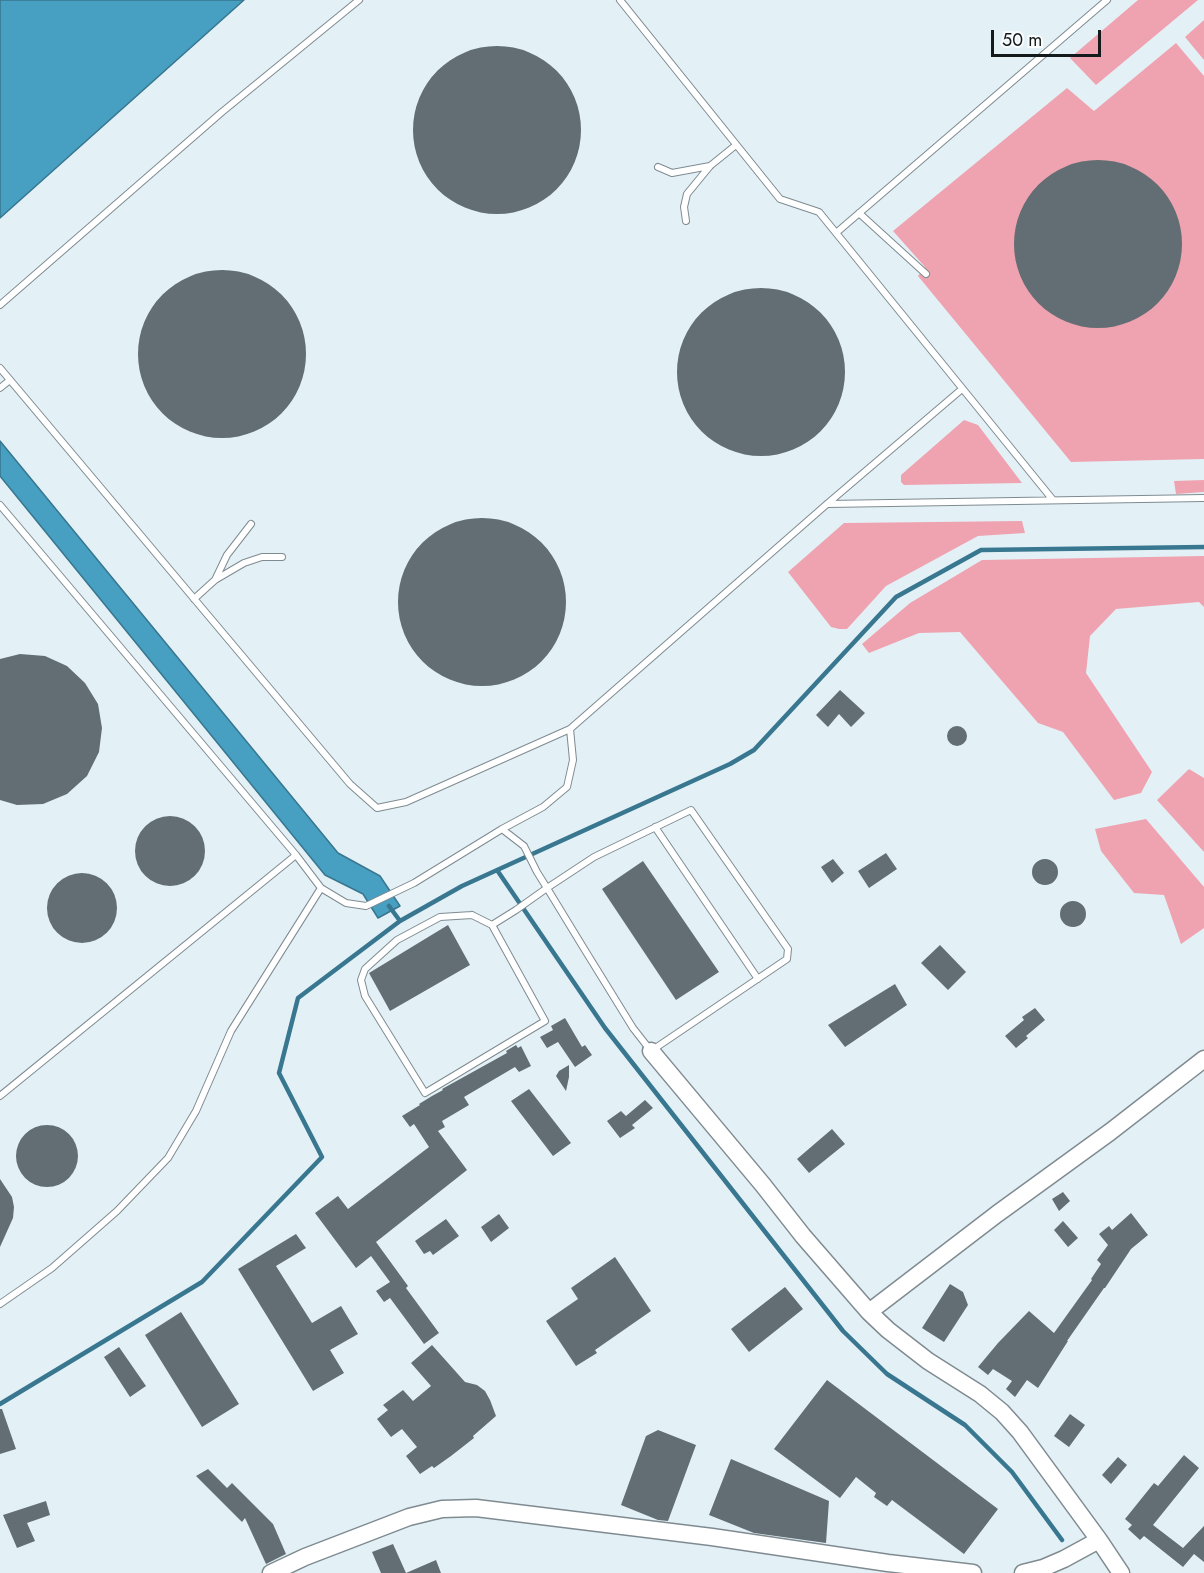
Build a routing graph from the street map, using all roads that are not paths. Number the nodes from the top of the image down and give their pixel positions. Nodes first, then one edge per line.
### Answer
1 (359, 0) edge
2 (620, 0) edge
3 (1107, 0) edge
4 (736, 145) junction
5 (710, 166) junction
6 (658, 167) dead end
7 (859, 213) junction
8 (686, 221) dead end
9 (836, 233) junction
10 (926, 274) dead end
11 (0, 305) edge
12 (0, 368) edge
13 (10, 380) junction
14 (0, 388) edge
15 (962, 389) junction
16 (1204, 498) edge
17 (1053, 500) junction
18 (827, 504) junction
19 (0, 505) edge
20 (251, 524) dead end
21 (282, 557) dead end
22 (215, 580) junction
23 (194, 599) junction
24 (570, 729) junction
25 (655, 827) junction
26 (502, 829) junction
27 (296, 855) junction
28 (321, 888) junction
29 (547, 888) junction
30 (492, 925) junction
31 (758, 979) junction
32 (651, 1051) junction
33 (1204, 1059) edge
34 (0, 1096) edge
35 (0, 1304) edge
36 (869, 1312) junction
37 (1100, 1540) junction
38 (271, 1573) edge
39 (973, 1573) edge
40 (1023, 1573) edge
41 (1121, 1573) edge

1 - 11 lane
2 - 4 lane
3 - 7 lane
4 - 5 lane
4 - 9 lane
5 - 6 lane
5 - 8 lane
7 - 9 lane
7 - 10 lane
9 - 15 lane
12 - 13 lane
13 - 14 lane
13 - 23 lane
15 - 17 lane
15 - 18 lane
16 - 17 lane
17 - 18 lane
18 - 24 lane
19 - 27 lane
20 - 22 lane
21 - 22 lane
22 - 23 lane
23 - 24 lane
24 - 26 lane
25 - 29 lane
25 - 31 lane
25 - 31 lane
26 - 28 lane
26 - 29 lane
27 - 28 lane
27 - 34 lane
28 - 35 lane
29 - 30 lane
29 - 32 lane
30 - 30 lane
31 - 32 lane
32 - 36 street
33 - 36 street
36 - 37 street
37 - 40 street
37 - 41 street
38 - 39 street

